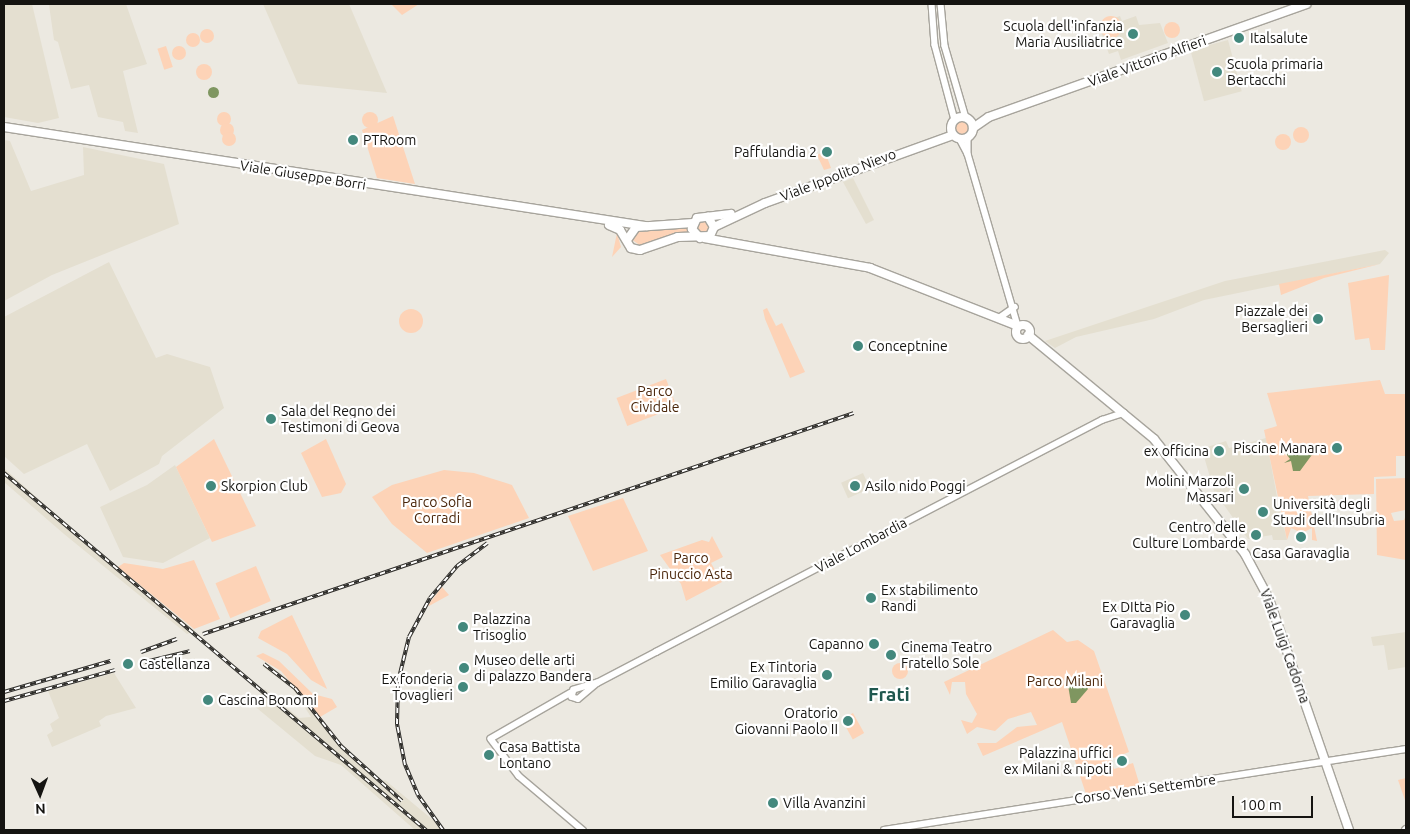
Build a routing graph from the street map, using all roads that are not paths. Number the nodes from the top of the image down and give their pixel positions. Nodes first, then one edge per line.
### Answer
1 (932, 4) edge
2 (941, 4) edge
3 (1306, 4) edge
4 (969, 122) junction
5 (4, 128) edge
6 (958, 131) junction
7 (738, 213) junction
8 (708, 218) junction
9 (602, 222) junction
10 (693, 223) junction
11 (646, 226) junction
12 (713, 229) junction
13 (702, 238) junction
14 (627, 240) junction
15 (740, 244) junction
16 (1015, 309) junction
17 (988, 314) junction
18 (997, 318) junction
19 (1019, 327) junction
20 (1026, 337) junction
21 (1126, 412) junction
22 (1406, 749) edge
23 (1327, 763) junction
24 (583, 830) edge
25 (884, 830) edge
26 (1349, 830) edge

1 - 6 street
2 - 4 street
3 - 4 main road, Viale Vittorio Alfieri
4 - 6 main road, Viale Vittorio Alfieri
4 - 6 main road
5 - 9 main road, Viale Giuseppe Borri
6 - 7 main road, Viale Ippolito Nievo
6 - 16 street
7 - 8 main road, Viale Ippolito Nievo
7 - 12 main road, Viale Ippolito Nievo
8 - 10 main road, Viale Ippolito Nievo
8 - 12 main road
9 - 11 main road, Viale Giuseppe Borri
9 - 14 main road
10 - 11 main road, Viale Ippolito Nievo
10 - 13 main road
11 - 14 main road
12 - 13 main road, Viale Ippolito Nievo
12 - 15 main road
13 - 14 main road
13 - 15 main road
15 - 17 main road
16 - 18 street
16 - 19 street
17 - 18 main road
17 - 19 main road
18 - 19 main road
19 - 20 main road
19 - 20 main road, Viale Luigi Cadorna
20 - 21 main road, Viale Luigi Cadorna
21 - 23 main road, Viale Luigi Cadorna
21 - 24 street, Viale Lombardia
22 - 23 street, Corso Venti Settembre
23 - 25 street, Corso Venti Settembre
23 - 26 main road, Viale Luigi Cadorna

